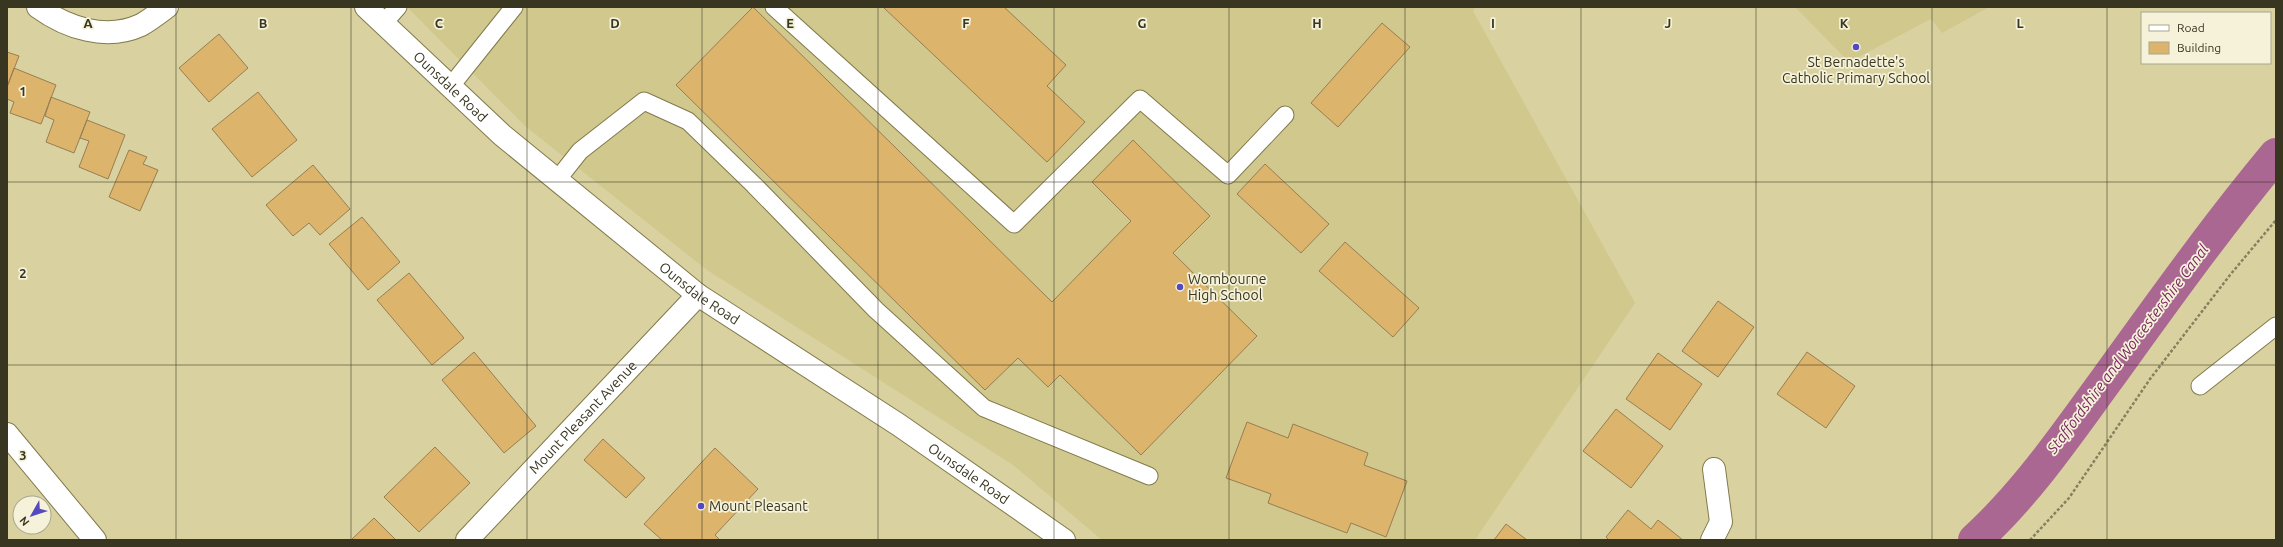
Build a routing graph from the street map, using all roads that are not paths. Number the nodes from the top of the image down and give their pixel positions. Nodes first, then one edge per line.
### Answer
1 (38, 7) edge
2 (167, 7) edge
3 (366, 7) edge
4 (398, 7) edge
5 (514, 7) edge
6 (774, 7) edge
7 (383, 24) junction
8 (450, 87) junction
9 (1285, 115) dead end
10 (557, 180) junction
11 (698, 294) junction
12 (2276, 326) edge
13 (2200, 386) dead end
14 (7, 434) edge
15 (1714, 469) dead end
16 (1149, 476) dead end
17 (95, 540) edge
18 (467, 540) edge
19 (1064, 540) edge
20 (1712, 540) edge

1 - 2 street
3 - 7 street, Ounsdale Road
4 - 7 lane
5 - 8 lane
6 - 9 lane
7 - 8 street, Ounsdale Road
8 - 10 street, Ounsdale Road
10 - 11 street, Ounsdale Road
10 - 16 lane
11 - 18 street, Mount Pleasant Avenue
11 - 19 street, Ounsdale Road
12 - 13 lane
14 - 17 street
15 - 20 street

